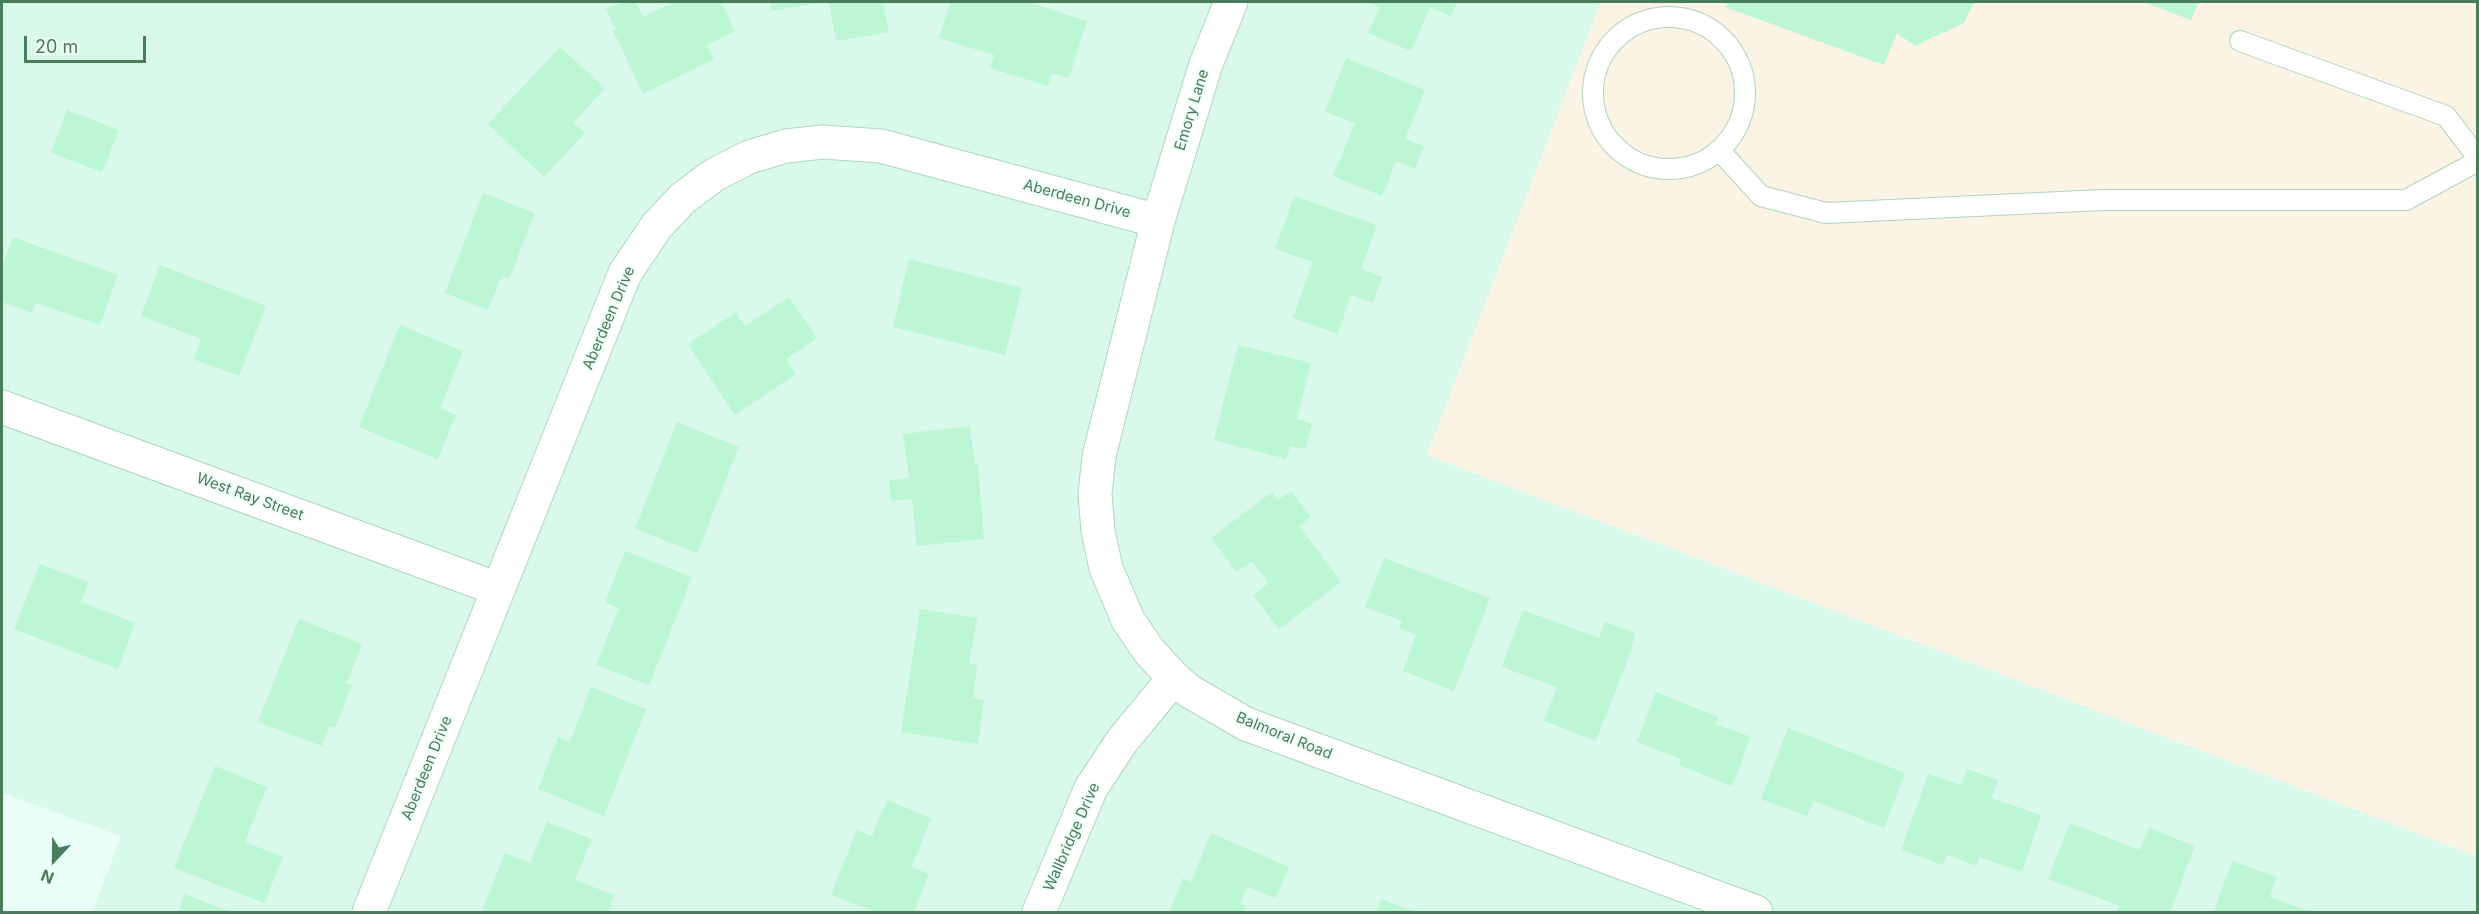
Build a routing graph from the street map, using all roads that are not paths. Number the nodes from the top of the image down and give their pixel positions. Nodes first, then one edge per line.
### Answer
1 (1231, 2) edge
2 (1679, 10) edge
3 (2240, 41) dead end
4 (1719, 150) junction
5 (2478, 160) edge
6 (1158, 221) junction
7 (2, 407) edge
8 (498, 589) junction
9 (1174, 678) junction
10 (1698, 903) edge
11 (369, 912) edge
12 (1039, 912) edge
13 (1756, 912) edge

1 - 6 street, Emory Lane
2 - 4 lane
2 - 4 lane
3 - 5 lane
4 - 5 lane
6 - 8 street, Aberdeen Drive
6 - 9 street, Balmoral Road
7 - 8 street, West Ray Street
8 - 11 street, Aberdeen Drive
9 - 10 street, Balmoral Road
9 - 12 street, Wallbridge Drive
10 - 13 street, Balmoral Road

